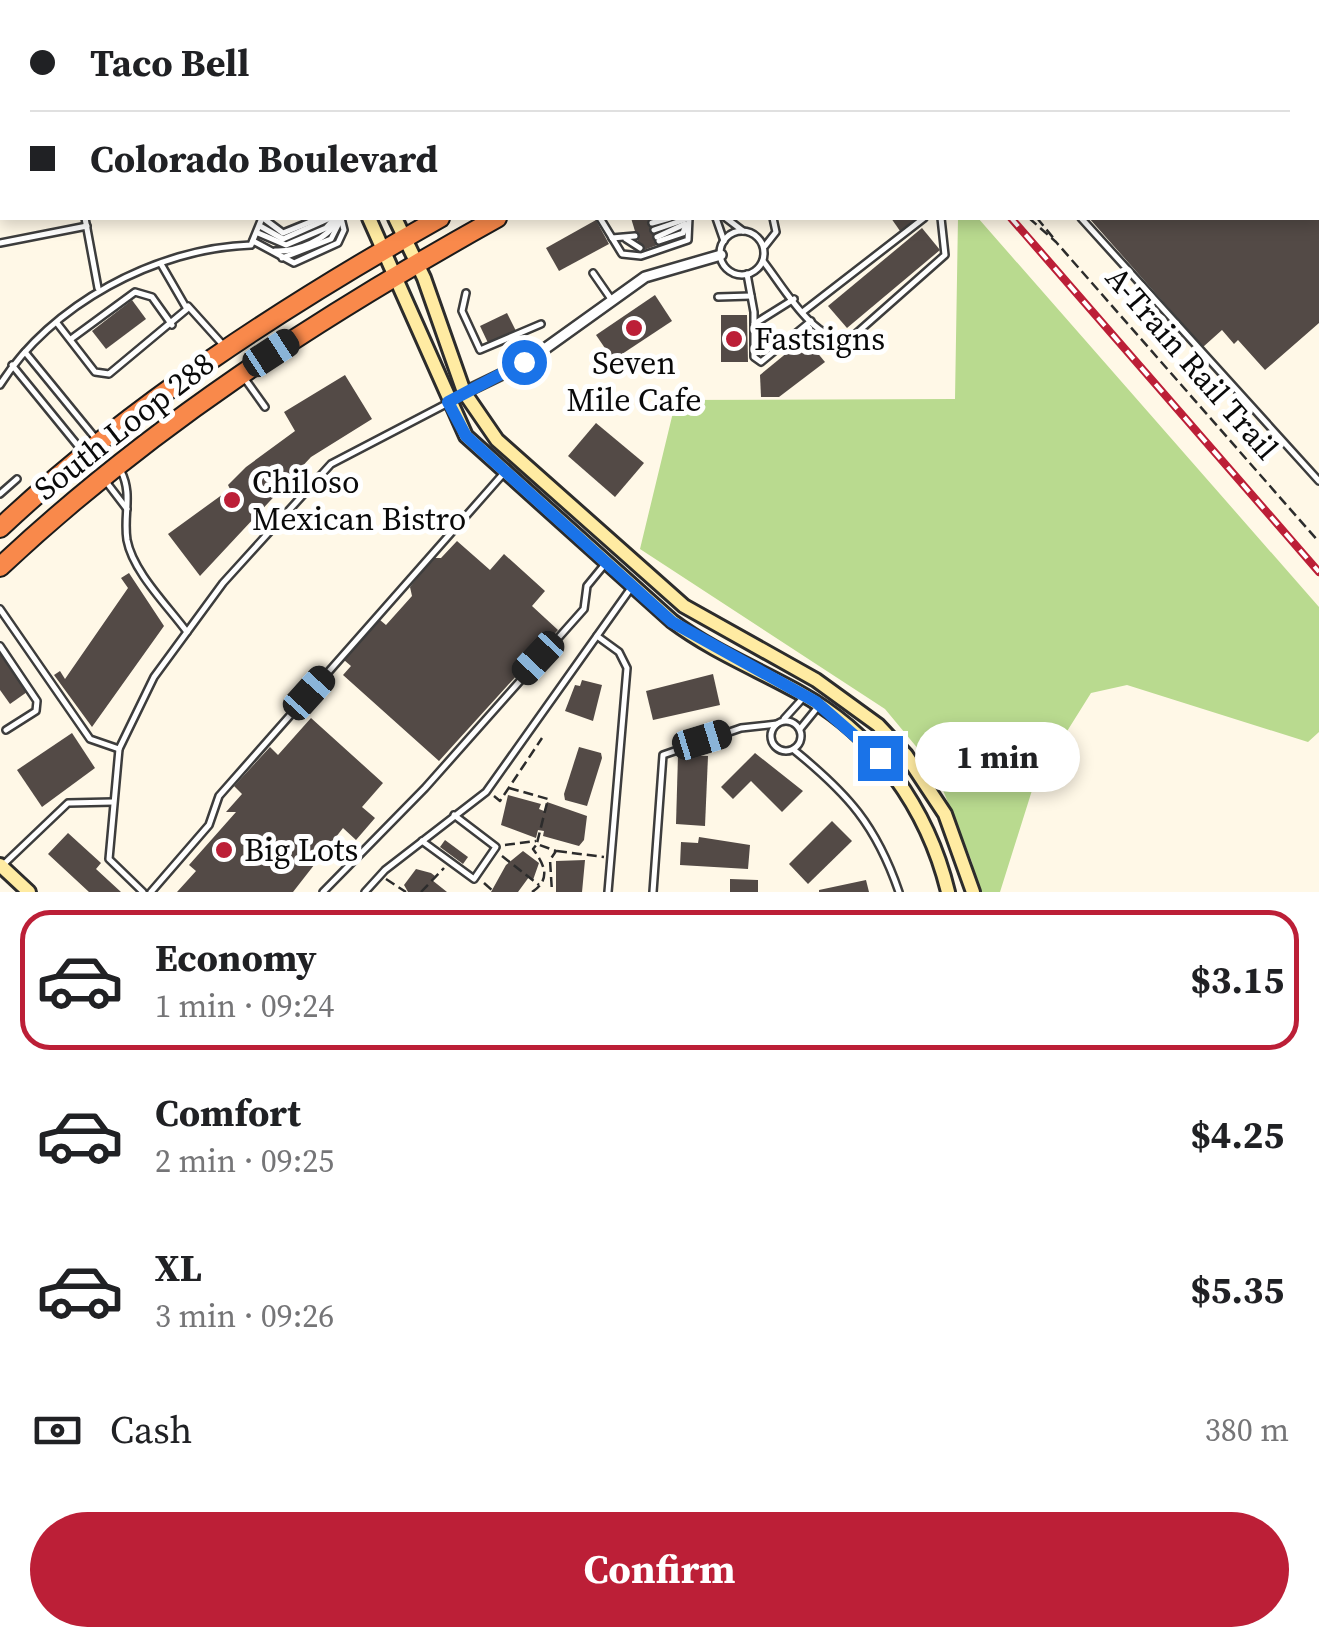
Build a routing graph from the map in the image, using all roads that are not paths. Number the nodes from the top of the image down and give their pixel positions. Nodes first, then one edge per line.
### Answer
1 (86, 220) edge
2 (262, 220) edge
3 (266, 220) edge
4 (315, 220) edge
5 (335, 220) edge
6 (336, 220) edge
7 (338, 220) edge
8 (369, 220) edge
9 (396, 220) edge
10 (436, 220) edge
11 (493, 220) edge
12 (602, 220) edge
13 (668, 220) edge
14 (684, 220) edge
15 (688, 220) edge
16 (689, 220) edge
17 (717, 220) edge
18 (729, 220) edge
19 (773, 220) edge
20 (921, 220) edge
21 (942, 220) edge
22 (1083, 220) edge
23 (87, 226) junction
24 (259, 229) junction
25 (744, 232) junction
26 (655, 233) junction
27 (405, 237) junction
28 (612, 238) junction
29 (624, 238) junction
30 (253, 241) junction
31 (724, 241) junction
32 (0, 243) edge
33 (764, 247) junction
34 (384, 249) junction
35 (272, 251) junction
36 (720, 255) junction
37 (763, 261) junction
38 (417, 262) junction
39 (160, 264) junction
40 (593, 273) dead end
41 (396, 274) junction
42 (747, 274) junction
43 (98, 289) junction
44 (466, 293) dead end
45 (751, 296) junction
46 (718, 297) dead end
47 (611, 299) junction
48 (794, 299) junction
49 (186, 303) junction
50 (804, 311) junction
51 (811, 321) junction
52 (58, 323) junction
53 (541, 324) dead end
54 (754, 324) junction
55 (172, 325) junction
56 (70, 340) junction
57 (226, 348) junction
58 (24, 350) junction
59 (12, 366) junction
60 (240, 373) junction
61 (0, 385) edge
62 (464, 392) junction
63 (448, 402) junction
64 (264, 406) dead end
65 (92, 448) junction
66 (110, 470) junction
67 (504, 472) junction
68 (17, 478) dead end
69 (1319, 481) edge
70 (0, 494) edge
71 (127, 509) junction
72 (0, 528) edge
73 (606, 562) junction
74 (0, 567) edge
75 (645, 572) junction
76 (632, 586) junction
77 (0, 609) edge
78 (187, 632) junction
79 (597, 636) junction
80 (0, 646) edge
81 (816, 680) junction
82 (832, 690) junction
83 (804, 695) junction
84 (820, 705) junction
85 (778, 723) junction
86 (800, 729) junction
87 (6, 730) dead end
88 (119, 749) junction
89 (794, 750) junction
90 (113, 802) junction
91 (454, 814) junction
92 (422, 841) junction
93 (1, 866) edge
94 (29, 892) edge
95 (143, 892) edge
96 (151, 892) edge
97 (324, 892) edge
98 (364, 892) edge
99 (608, 892) edge
100 (653, 892) edge
101 (899, 892) edge
102 (948, 892) edge
103 (973, 892) edge

1 - 23 lane
2 - 24 lane
3 - 4 lane
5 - 24 lane
6 - 35 lane
7 - 35 lane
8 - 34 street
9 - 27 street
10 - 27 highway, South Loop 288
11 - 38 highway, South Loop 288
12 - 28 lane
13 - 26 lane
14 - 26 lane
15 - 26 lane
16 - 28 lane
17 - 31 lane
18 - 25 lane
19 - 33 lane
20 - 50 lane
21 - 51 lane
22 - 69 lane
23 - 32 lane
23 - 43 lane
24 - 30 lane
25 - 31 lane
25 - 33 lane
27 - 34 highway, South Loop 288
27 - 38 street
28 - 29 lane
29 - 29 lane
30 - 35 lane
30 - 39 lane
31 - 36 lane
33 - 37 lane
34 - 41 street
34 - 57 highway, South Loop 288
36 - 42 lane
36 - 47 street
37 - 42 lane
37 - 48 lane
38 - 41 highway, South Loop 288
38 - 62 street
39 - 43 lane
39 - 49 lane
40 - 47 lane
41 - 60 highway, South Loop 288
41 - 63 street
42 - 45 lane
43 - 52 lane
44 - 53 lane
45 - 46 lane
45 - 54 lane
47 - 62 street
48 - 50 lane
48 - 54 lane
49 - 55 lane
49 - 57 lane
50 - 51 lane
51 - 54 lane
52 - 56 lane
52 - 58 lane
55 - 56 lane
55 - 56 lane
57 - 65 highway, South Loop 288
58 - 59 lane
58 - 65 lane
59 - 61 lane
59 - 65 lane
60 - 64 lane
60 - 66 highway, South Loop 288
62 - 63 street
62 - 75 street
63 - 67 street
63 - 78 lane
65 - 66 highway
65 - 72 highway, South Loop 288
66 - 71 lane
66 - 71 lane
66 - 74 highway, South Loop 288
67 - 73 street
67 - 96 lane
68 - 70 lane
71 - 78 lane
73 - 76 street
73 - 97 lane
75 - 76 street
75 - 81 street
76 - 79 lane
76 - 83 street
77 - 88 lane
78 - 88 lane
79 - 91 lane
79 - 99 lane
80 - 87 lane
81 - 82 street
81 - 83 street
82 - 84 street
82 - 103 street
83 - 84 street
83 - 85 lane
84 - 86 lane
84 - 102 street
85 - 86 lane
85 - 89 lane
85 - 100 lane
86 - 89 lane
88 - 90 lane
89 - 101 lane
90 - 93 lane
90 - 95 lane
91 - 92 lane
91 - 92 lane
92 - 98 lane
93 - 94 street

